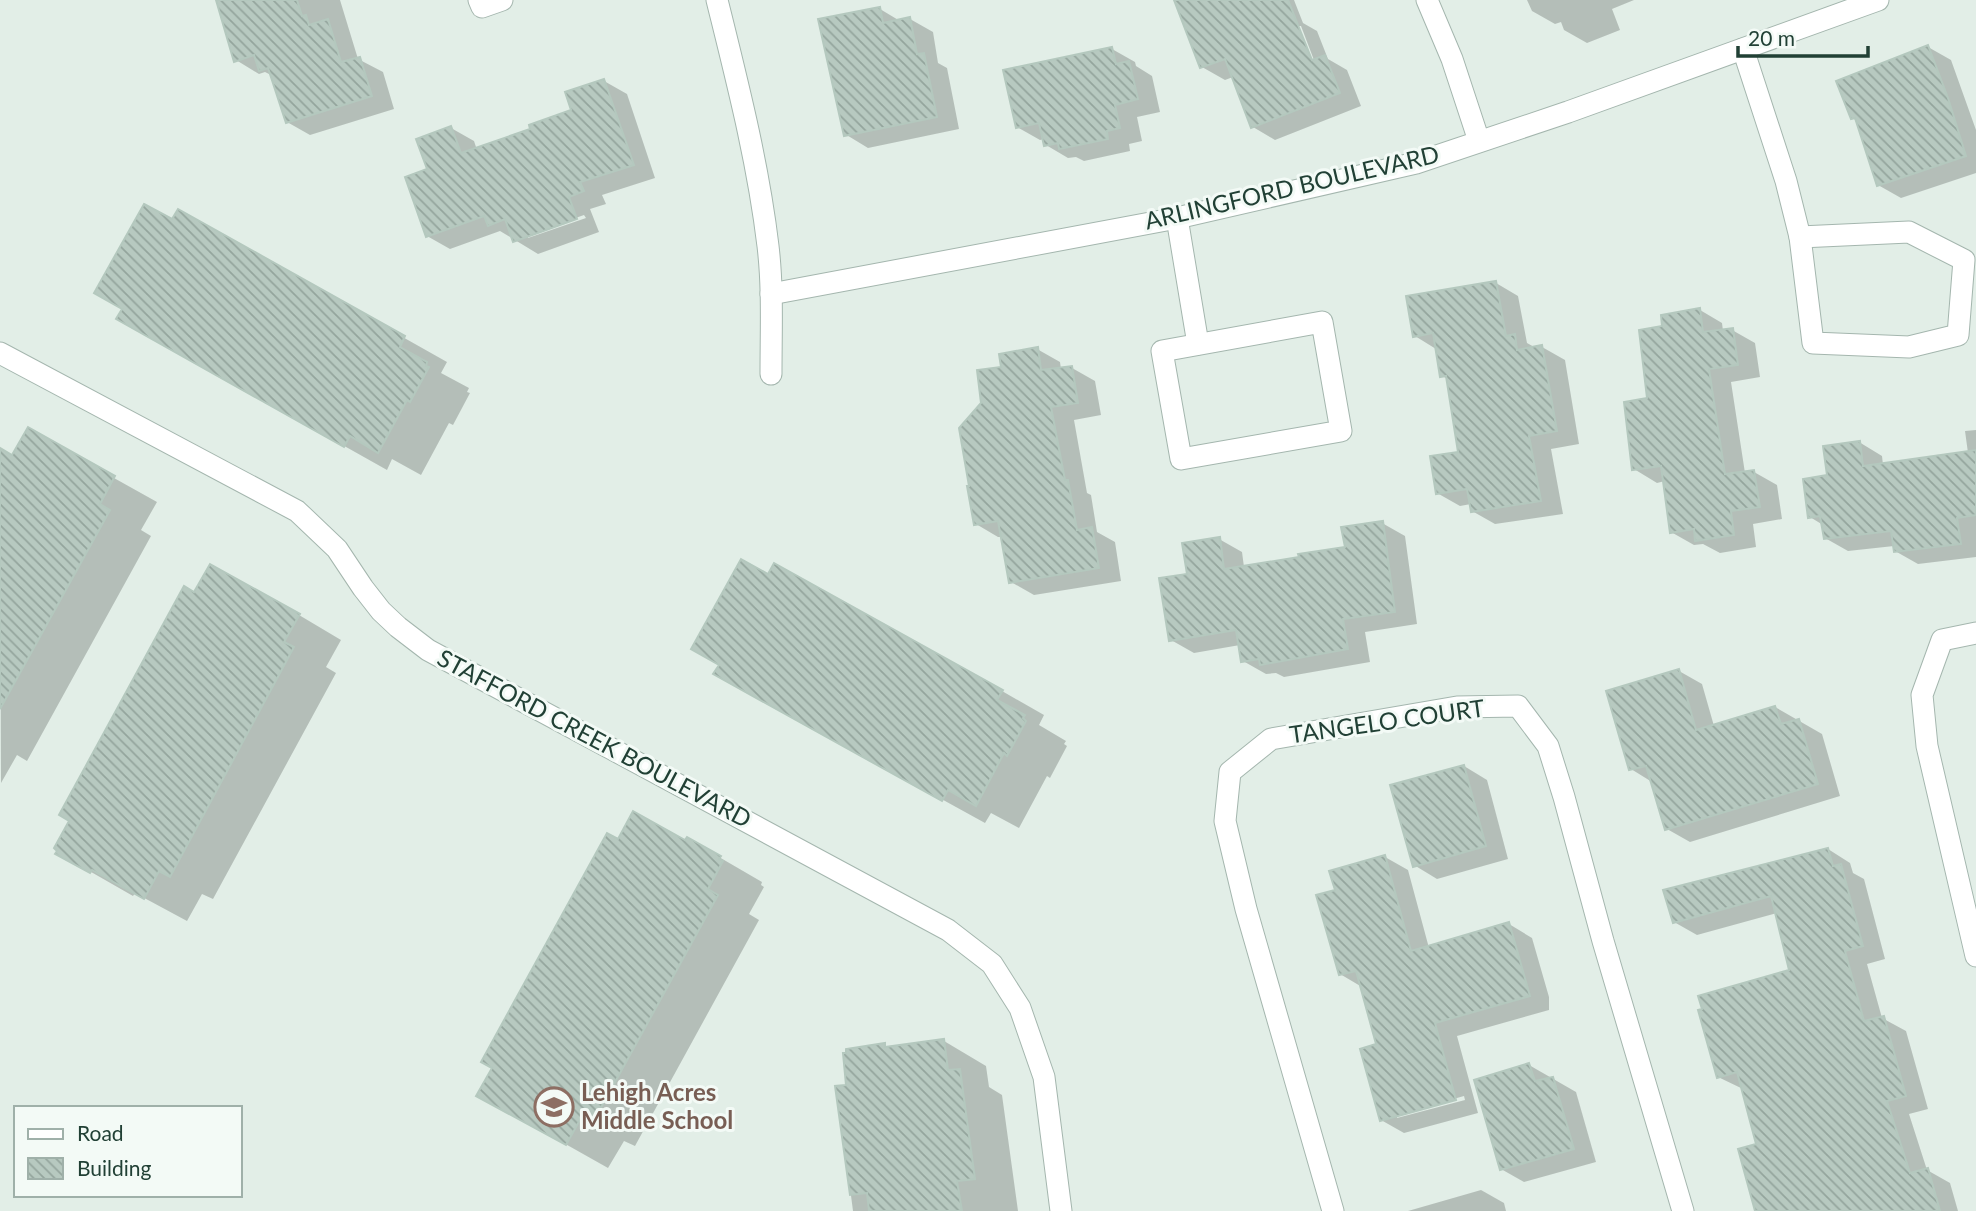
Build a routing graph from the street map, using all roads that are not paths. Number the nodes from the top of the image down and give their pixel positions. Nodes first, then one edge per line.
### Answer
1 (479, 0) edge
2 (502, 0) edge
3 (716, 0) edge
4 (1427, 0) edge
5 (1878, 0) edge
6 (1743, 48) junction
7 (1479, 141) junction
8 (1177, 218) junction
9 (1800, 237) junction
10 (771, 294) junction
11 (1198, 344) junction
12 (0, 353) edge
13 (771, 374) dead end
14 (1976, 633) edge
15 (1976, 956) edge
16 (1061, 1211) edge
17 (1333, 1211) edge
18 (1683, 1211) edge

1 - 2 street
3 - 10 street
4 - 7 street
5 - 6 street, ARLINGFORD BOULEVARD
6 - 7 street, ARLINGFORD BOULEVARD
6 - 9 street
7 - 8 street, ARLINGFORD BOULEVARD
8 - 10 street, ARLINGFORD BOULEVARD
8 - 11 street
9 - 9 street
10 - 13 street
11 - 11 street
12 - 16 street, STAFFORD CREEK BOULEVARD
14 - 15 street
17 - 18 street, TANGELO COURT

